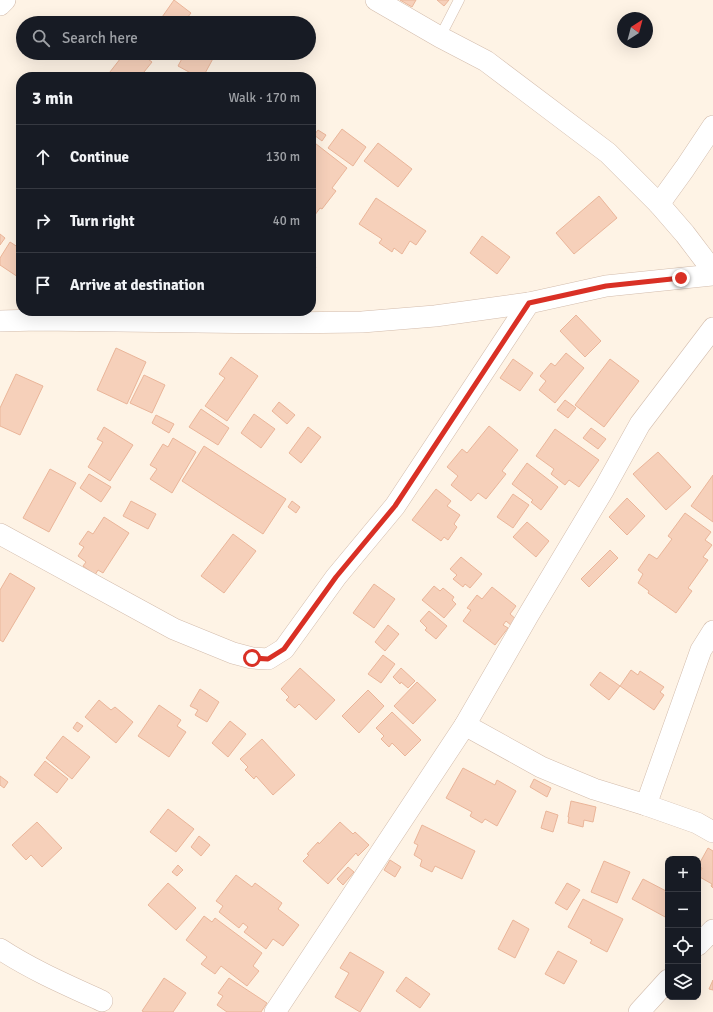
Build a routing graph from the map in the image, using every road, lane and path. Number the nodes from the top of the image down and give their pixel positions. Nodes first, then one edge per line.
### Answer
1 (5, 0) edge
2 (376, 0) edge
3 (459, 0) edge
4 (0, 5) edge
5 (440, 37) junction
6 (713, 126) edge
7 (659, 204) junction
8 (713, 271) edge
9 (713, 276) edge
10 (529, 303) junction
11 (0, 320) edge
12 (713, 328) edge
13 (0, 534) edge
14 (713, 631) edge
15 (465, 725) junction
16 (646, 805) junction
17 (713, 832) edge
18 (713, 930) edge
19 (701, 942) edge
20 (0, 949) edge
21 (665, 983) edge
22 (102, 1000) dead end
23 (275, 1012) edge
24 (639, 1012) edge

1 - 4 street
2 - 5 street
3 - 5 lane
5 - 7 street
6 - 7 street
7 - 8 street
9 - 10 street
10 - 11 street
10 - 13 street
12 - 15 street
14 - 16 street
15 - 16 street
15 - 23 street
16 - 17 street
18 - 19 street
20 - 22 street
21 - 24 street

